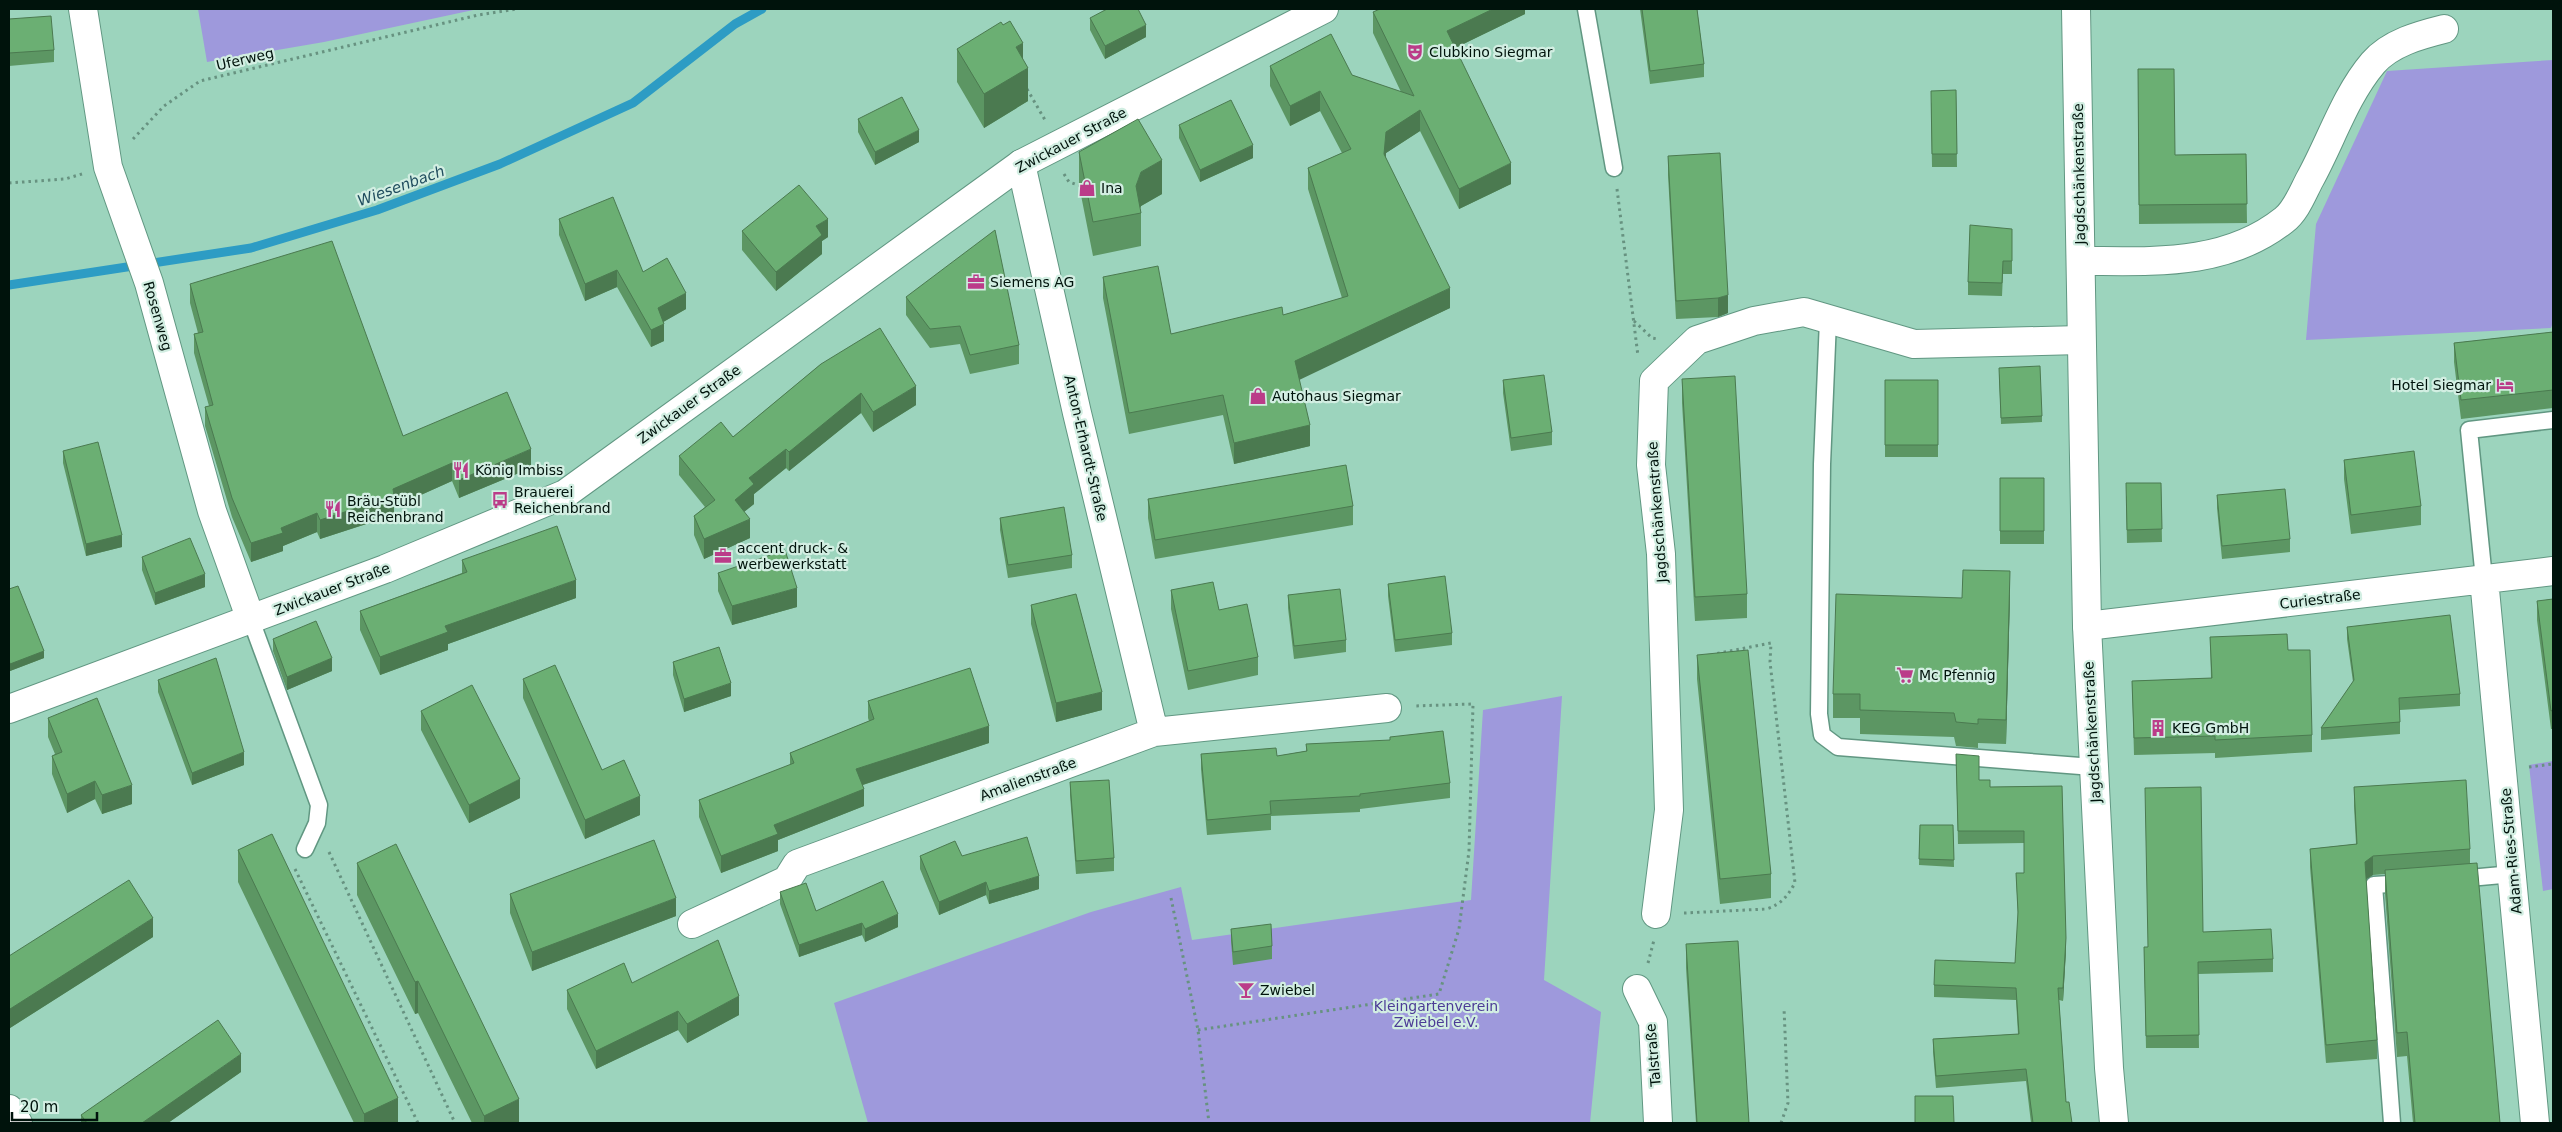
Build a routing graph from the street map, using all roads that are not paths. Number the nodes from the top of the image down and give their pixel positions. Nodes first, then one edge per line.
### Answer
1 (84, 9) edge
2 (1324, 9) edge
3 (1586, 9) edge
4 (2076, 9) edge
5 (2444, 29) dead end
6 (1021, 164) junction
7 (1614, 168) road end
8 (2080, 261) junction
9 (1828, 320) junction
10 (2081, 340) junction
11 (2553, 420) edge
12 (2553, 571) edge
13 (2484, 579) junction
14 (251, 620) junction
15 (2087, 626) junction
16 (1387, 708) road end
17 (9, 709) edge
18 (1154, 732) junction
19 (2093, 767) junction
20 (305, 849) dead end
21 (2513, 874) junction
22 (2444, 880) edge
23 (2424, 881) edge
24 (1656, 914) road end
25 (692, 924) dead end
26 (1638, 989) dead end
27 (9, 1109) edge
28 (18, 1123) edge
29 (1658, 1123) edge
30 (2114, 1123) edge
31 (2392, 1123) edge
32 (2535, 1123) edge

1 - 14 street, Rosenweg
2 - 6 street, Zwickauer Straße
3 - 7 lane
4 - 8 street, Jagdschänkenstraße
5 - 8 street
6 - 14 street, Zwickauer Straße
6 - 18 street, Anton-Erhardt-Straße
8 - 10 street, Jagdschänkenstraße
9 - 10 street
9 - 19 lane
9 - 24 street, Jagdschänkenstraße
10 - 15 street, Jagdschänkenstraße
11 - 13 lane
12 - 13 street, Curiestraße
13 - 15 street, Curiestraße
13 - 21 street, Adam-Ries-Straße
14 - 17 street, Zwickauer Straße
14 - 20 lane
15 - 19 street, Jagdschänkenstraße
16 - 18 street, Amalienstraße
18 - 25 street, Amalienstraße
19 - 30 street, Jagdschänkenstraße
21 - 22 lane
21 - 32 street, Adam-Ries-Straße
23 - 31 lane
26 - 29 street, Talstraße
27 - 28 street

